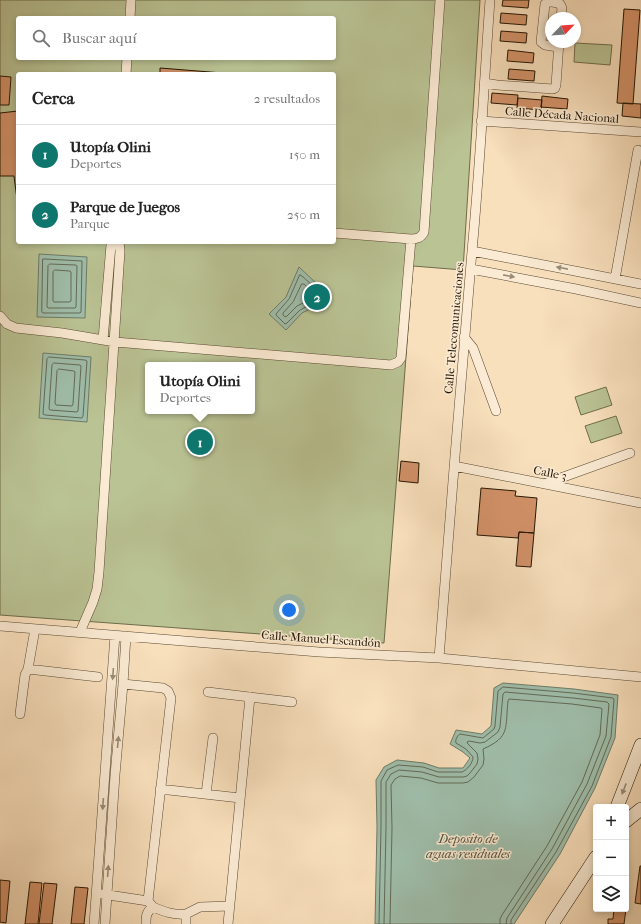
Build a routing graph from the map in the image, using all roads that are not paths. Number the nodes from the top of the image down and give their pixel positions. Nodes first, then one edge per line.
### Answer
1 (131, 0) edge
2 (440, 0) edge
3 (490, 0) edge
4 (562, 12) edge
5 (130, 16) edge
6 (545, 45) edge
7 (558, 48) edge
8 (127, 60) edge
9 (126, 72) edge
10 (484, 83) junction
11 (481, 121) junction
12 (641, 132) edge
13 (638, 150) dead end
14 (336, 233) edge
15 (411, 239) junction
16 (111, 244) edge
17 (119, 244) edge
18 (472, 251) junction
19 (471, 269) junction
20 (580, 272) junction
21 (615, 279) junction
22 (641, 284) edge
23 (576, 289) junction
24 (641, 303) edge
25 (0, 316) edge
26 (464, 337) junction
27 (103, 340) junction
28 (115, 342) junction
29 (496, 411) dead end
30 (630, 453) dead end
31 (454, 466) junction
32 (544, 484) junction
33 (641, 503) edge
34 (0, 626) edge
35 (35, 629) junction
36 (80, 632) junction
37 (115, 635) junction
38 (126, 636) junction
39 (440, 658) junction
40 (28, 669) junction
41 (98, 677) dead end
42 (641, 677) edge
43 (123, 684) junction
44 (208, 692) dead end
45 (250, 697) junction
46 (292, 702) dead end
47 (20, 714) dead end
48 (212, 738) dead end
49 (641, 745) edge
50 (105, 774) junction
51 (115, 775) junction
52 (160, 789) junction
53 (206, 794) junction
54 (240, 798) junction
55 (618, 804) edge
56 (641, 809) edge
57 (629, 819) edge
58 (593, 862) edge
59 (96, 894) junction
60 (106, 895) junction
61 (150, 904) junction
62 (230, 906) junction
63 (186, 914) junction
64 (94, 924) edge
65 (104, 924) edge
66 (146, 924) edge
67 (186, 924) edge
68 (228, 924) edge
69 (552, 924) edge

1 - 5 street
2 - 15 street
3 - 10 street, Calle Telecomunicaciones
4 - 6 street
7 - 10 street
8 - 9 street
10 - 11 street, Calle Telecomunicaciones
11 - 12 street, Calle Década Nacional
11 - 18 street, Calle Telecomunicaciones
13 - 21 street
14 - 15 street
15 - 28 street
16 - 27 street
17 - 28 street
18 - 19 street, Calle Telecomunicaciones
20 -> 18 street
19 -> 23 street
19 - 26 street, Calle Telecomunicaciones
20 - 21 street
20 - 23 street
21 - 22 street
23 - 24 street
25 - 27 street
26 - 29 street
26 - 31 street, Calle Telecomunicaciones
27 - 28 street
28 - 36 street
30 - 32 street
31 - 32 street, Calle 3
31 - 39 street, Calle Telecomunicaciones
32 - 33 street, Calle 3
34 - 35 street, Calle Manuel Escandón
35 - 36 street, Calle Manuel Escandón
35 - 40 street
36 - 37 street, Calle Manuel Escandón
37 - 38 street, Calle Manuel Escandón
37 -> 50 street
38 - 39 street, Calle Manuel Escandón
38 - 43 street
39 - 42 street, Calle Manuel Escandón
40 - 41 street
40 - 47 street
51 -> 43 street
43 - 52 street
44 - 45 street
45 - 46 street
45 - 54 street
48 - 53 street
49 -> 55 main road
50 - 51 street
50 -> 59 street
60 -> 51 street
52 - 53 street
52 - 61 street
53 - 54 street
54 - 62 street
56 - 57 main road
58 - 69 main road
59 - 60 street
59 - 64 street
60 - 61 street
60 - 65 street
61 - 63 street
61 - 66 street
62 - 63 street
62 - 68 street
63 - 67 street

